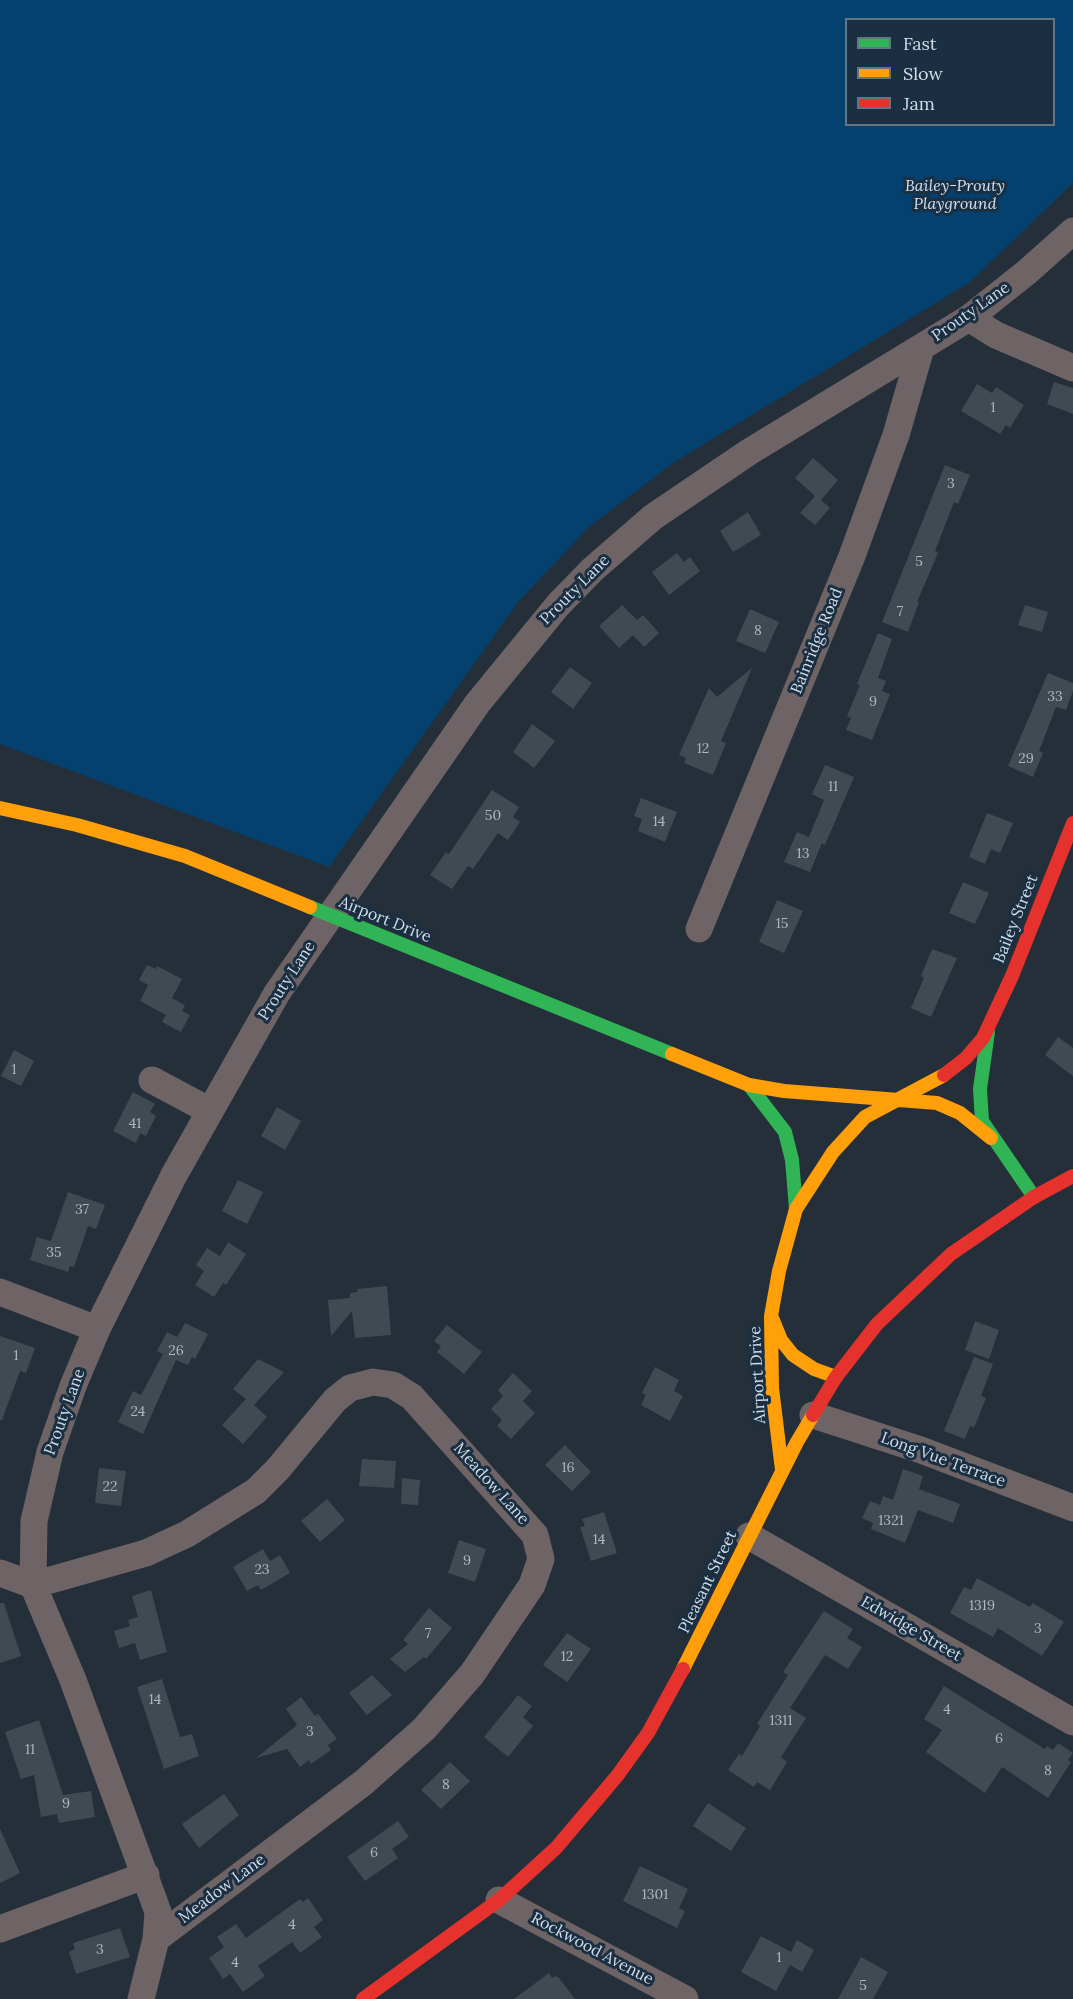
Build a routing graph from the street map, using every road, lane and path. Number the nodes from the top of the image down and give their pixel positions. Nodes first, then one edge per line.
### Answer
1 (1073, 231) edge
2 (969, 318) junction
3 (921, 348) junction
4 (1073, 368) edge
5 (0, 808) edge
6 (1073, 823) edge
7 (331, 915) junction
8 (699, 929) dead end
9 (989, 1027) junction
10 (152, 1080) dead end
11 (749, 1085) junction
12 (899, 1099) junction
13 (210, 1111) junction
14 (990, 1138) junction
15 (1073, 1176) edge
16 (1034, 1197) junction
17 (796, 1209) junction
18 (0, 1292) edge
19 (771, 1316) junction
20 (97, 1329) junction
21 (836, 1377) junction
22 (813, 1415) junction
23 (782, 1470) junction
24 (1073, 1508) edge
25 (749, 1536) junction
26 (0, 1573) edge
27 (33, 1585) junction
28 (1073, 1722) edge
29 (146, 1875) junction
30 (500, 1900) junction
31 (0, 1929) edge
32 (156, 1939) junction
33 (141, 1999) edge
34 (363, 1999) edge
35 (686, 1999) edge

1 - 2 street, Prouty Lane
2 - 3 street, Prouty Lane
2 - 4 street
3 - 7 street, Prouty Lane
3 - 8 street, Bainridge Road
5 - 7 main road, Airport Drive
6 - 9 main road, Bailey Street
7 - 11 main road, Airport Drive
7 - 13 street, Prouty Lane
9 - 12 main road, Bailey Street
9 - 14 main road, Bailey Street
10 - 13 street
11 - 12 main road, Airport Drive
11 - 17 main road, Airport Drive
12 - 14 main road, Airport Drive
12 - 17 main road, Airport Drive
13 - 20 street, Prouty Lane
14 - 16 main road, Bailey Street
15 - 16 main road, Pleasant Street
16 - 21 main road, Pleasant Street
17 - 19 main road, Airport Drive
18 - 20 street
19 - 21 main road
19 - 23 main road, Airport Drive
20 - 27 street, Prouty Lane
21 - 22 main road, Pleasant Street
22 - 23 main road, Pleasant Street
22 - 24 street, Long Vue Terrace
23 - 25 main road, Pleasant Street
25 - 28 street, Edwidge Street
25 - 30 main road, Pleasant Street
26 - 27 street
27 - 29 street, Prouty Lane
27 - 32 street, Meadow Lane
29 - 31 street
29 - 32 street, Prouty Lane
30 - 34 main road, Pleasant Street
30 - 35 street, Rockwood Avenue
32 - 33 street, Prouty Lane

